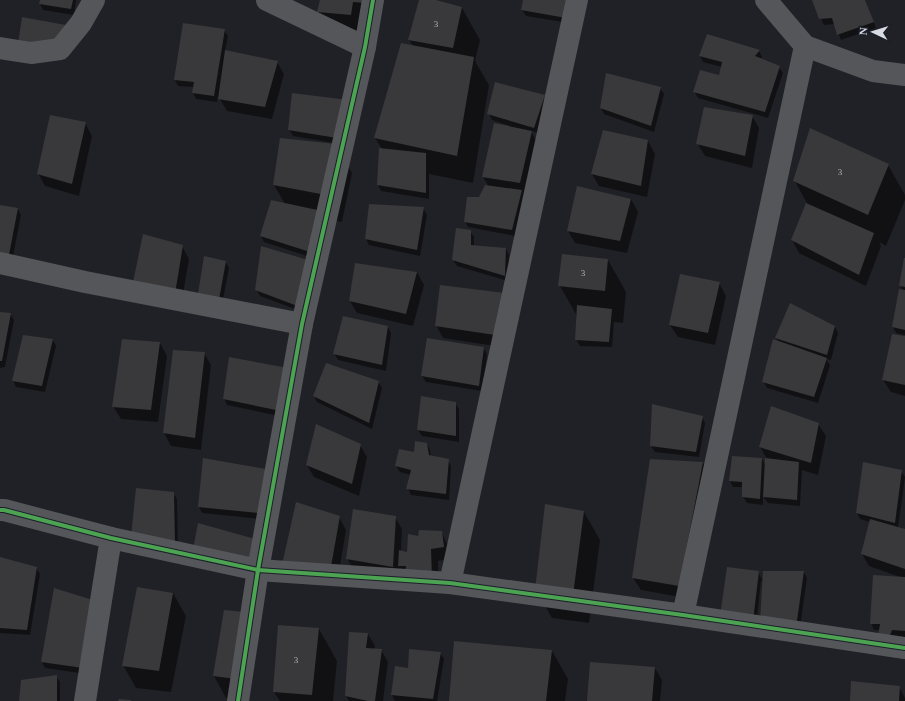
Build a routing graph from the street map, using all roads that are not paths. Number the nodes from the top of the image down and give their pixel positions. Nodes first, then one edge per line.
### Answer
1 (94, 0) edge
2 (267, 0) edge
3 (373, 0) edge
4 (577, 0) edge
5 (766, 0) edge
6 (805, 46) junction
7 (365, 47) junction
8 (0, 48) edge
9 (905, 75) edge
10 (0, 263) edge
11 (302, 324) junction
12 (0, 510) edge
13 (111, 538) junction
14 (258, 570) junction
15 (450, 584) junction
16 (683, 615) junction
17 (905, 648) edge
18 (85, 701) edge
19 (238, 701) edge

1 - 8 street
2 - 7 street
3 - 7 street
4 - 15 street
5 - 6 street
6 - 9 street
6 - 16 street
7 - 11 street
10 - 11 street
11 - 14 street
12 - 13 street
13 - 14 street
13 - 18 street
14 - 15 street
14 - 19 street
15 - 16 street
16 - 17 street

